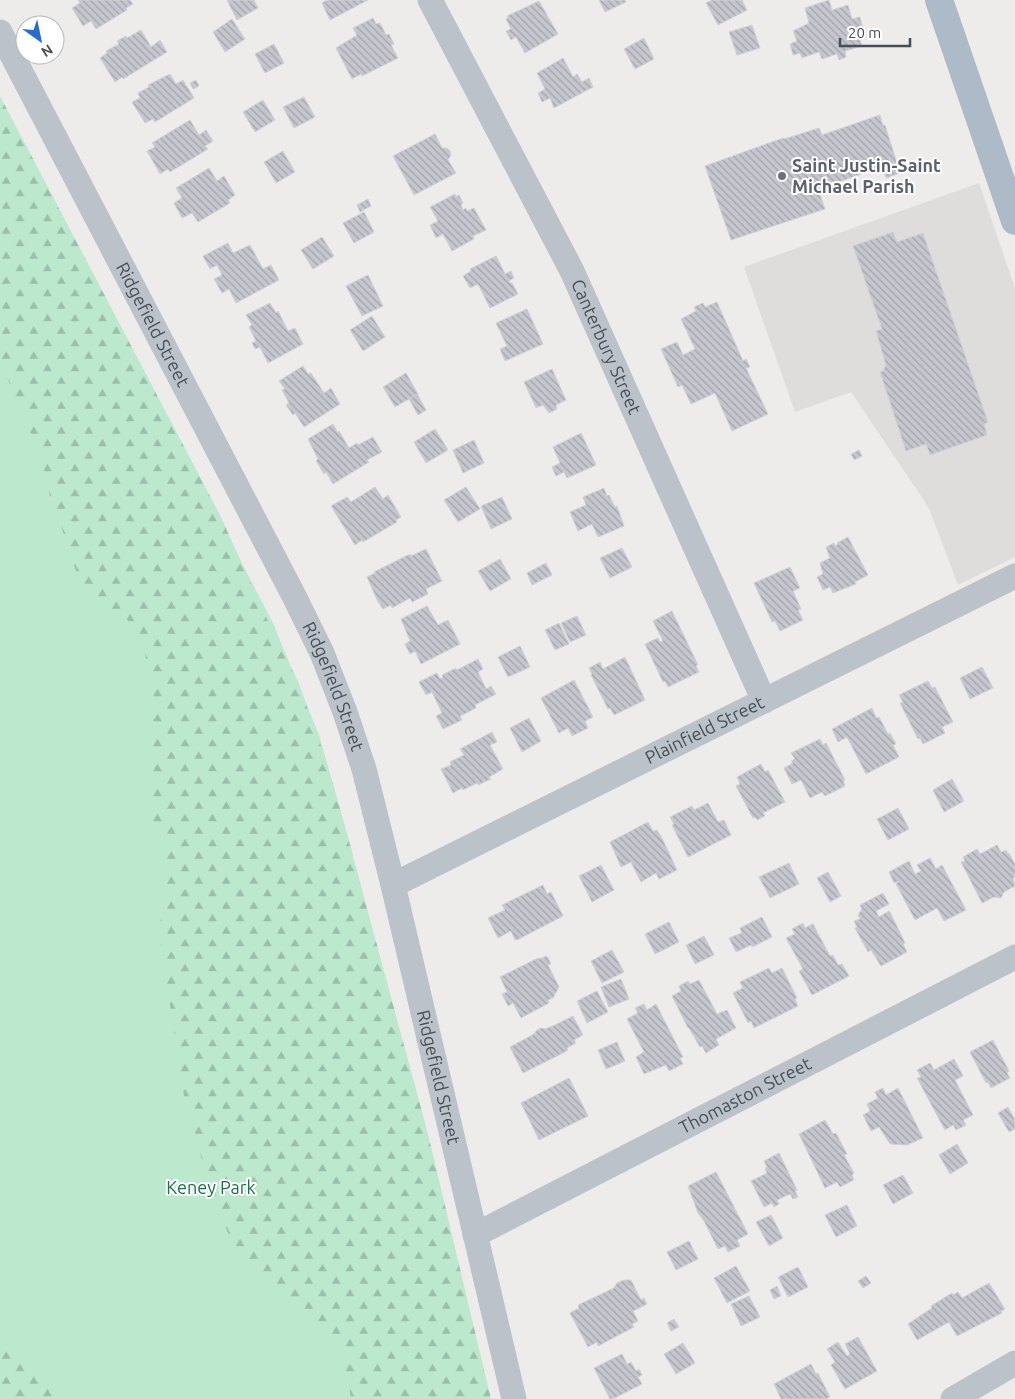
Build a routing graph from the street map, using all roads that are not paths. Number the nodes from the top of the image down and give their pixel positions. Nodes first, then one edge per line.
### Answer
1 (430, 0) edge
2 (939, 0) edge
3 (0, 32) edge
4 (1010, 194) edge
5 (1015, 221) edge
6 (1015, 576) edge
7 (764, 701) junction
8 (393, 885) junction
9 (1015, 957) edge
10 (475, 1235) junction
11 (1015, 1363) edge
12 (514, 1399) edge
13 (953, 1399) edge

1 - 7 street, Canterbury Street
2 - 4 main road
3 - 8 street, Ridgefield Street
4 - 5 main road
6 - 7 street, Plainfield Street
7 - 8 street, Plainfield Street
8 - 10 street, Ridgefield Street
9 - 10 street, Thomaston Street
10 - 12 street, Ridgefield Street
11 - 13 street

